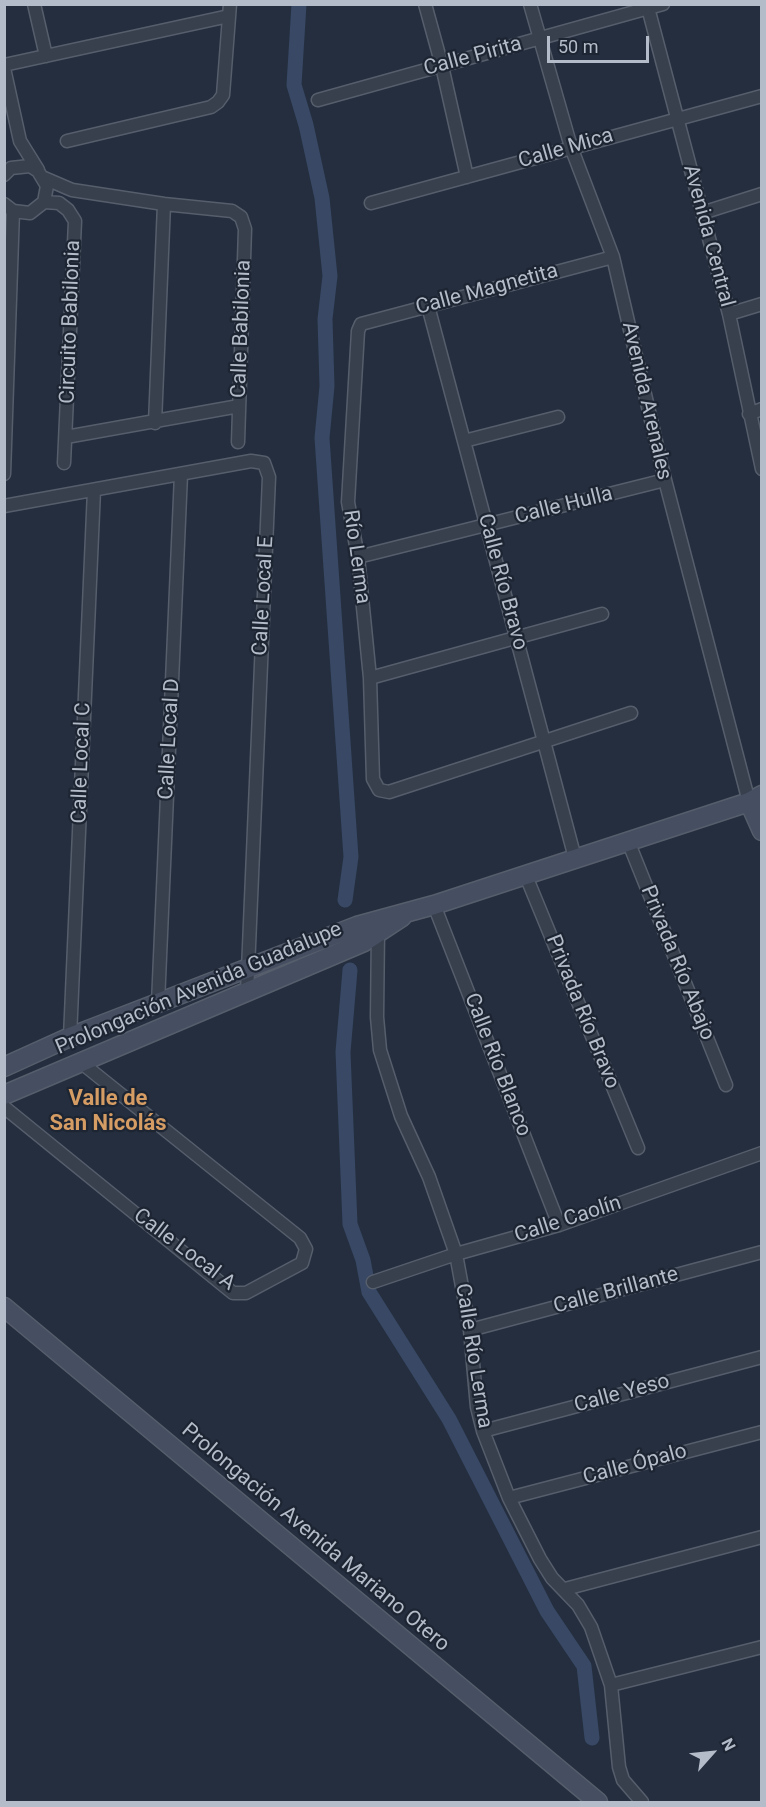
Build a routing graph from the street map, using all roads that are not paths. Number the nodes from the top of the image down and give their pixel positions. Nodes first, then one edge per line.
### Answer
1 (34, 4) edge
2 (425, 4) edge
3 (530, 4) edge
4 (663, 4) edge
5 (648, 7) edge
6 (230, 10) edge
7 (539, 39) junction
8 (46, 56) junction
9 (4, 66) edge
10 (442, 66) junction
11 (762, 96) edge
12 (318, 100) dead end
13 (677, 118) junction
14 (20, 141) junction
15 (68, 141) dead end
16 (571, 147) junction
17 (8, 171) edge
18 (41, 174) junction
19 (466, 177) junction
20 (762, 194) edge
21 (44, 202) junction
22 (371, 203) dead end
23 (164, 204) junction
24 (8, 208) edge
25 (702, 213) junction
26 (613, 257) junction
27 (762, 304) edge
28 (428, 306) junction
29 (729, 314) junction
30 (361, 324) joint
31 (239, 406) junction
32 (762, 410) edge
33 (749, 414) junction
34 (558, 417) dead end
35 (155, 423) junction
36 (66, 437) junction
37 (464, 441) junction
38 (238, 442) dead end
39 (5, 456) edge
40 (64, 463) dead end
41 (762, 470) edge
42 (4, 474) edge
43 (181, 474) junction
44 (665, 480) junction
45 (94, 490) junction
46 (4, 506) edge
47 (486, 525) junction
48 (358, 557) junction
49 (602, 614) dead end
50 (517, 638) junction
51 (370, 678) junction
52 (631, 713) dead end
53 (544, 740) junction
54 (755, 799) edge
55 (762, 831) edge
56 (628, 841) junction
57 (575, 858) junction
58 (526, 876) junction
59 (434, 905) junction
60 (377, 927) junction
61 (247, 967) junction
62 (247, 993) junction
63 (158, 1003) junction
64 (70, 1037) junction
65 (83, 1064) junction
66 (4, 1067) edge
67 (726, 1085) dead end
68 (4, 1095) edge
69 (4, 1107) edge
70 (638, 1148) dead end
71 (762, 1153) edge
72 (559, 1225) junction
73 (762, 1252) edge
74 (456, 1254) junction
75 (373, 1282) dead end
76 (4, 1307) edge
77 (470, 1330) junction
78 (762, 1357) edge
79 (483, 1431) junction
80 (762, 1432) edge
81 (509, 1498) junction
82 (762, 1537) edge
83 (565, 1589) junction
84 (762, 1647) edge
85 (610, 1685) junction
86 (598, 1803) edge
87 (642, 1803) edge

1 - 8 street
2 - 10 street
3 - 7 street, Avenida Arenales
4 - 5 street, Calle Pirita
5 - 7 street, Calle Pirita
5 - 13 street, Avenida Central
6 - 8 street
6 - 15 street
7 - 10 street, Calle Pirita
7 - 16 street, Avenida Arenales
8 - 9 street
9 - 14 street
10 - 12 street, Calle Pirita
10 - 19 street
11 - 13 street, Calle Mica
13 - 16 street, Calle Mica
13 - 25 street, Avenida Central
14 - 17 street
14 - 18 street
16 - 19 street, Calle Mica
16 - 26 street, Avenida Arenales
17 - 18 street
18 - 21 street
18 - 23 street
19 - 22 street, Calle Mica
20 - 25 street
21 - 24 street
21 - 36 street, Circuito Babilonia
23 - 31 street, Calle Babilonia
23 - 35 street
24 - 39 street
25 - 29 street, Avenida Central
26 - 28 street, Calle Magnetita
26 - 44 street, Avenida Arenales
27 - 29 street
28 - 30 street, Calle Magnetita
28 - 37 street, Calle Río Bravo
29 - 33 street, Avenida Central
30 - 48 street, Río Lerma
31 - 35 street
31 - 38 street, Calle Babilonia
32 - 33 street
33 - 41 street, Avenida Central
34 - 37 street
35 - 36 street
36 - 40 street, Circuito Babilonia
37 - 47 street, Calle Río Bravo
39 - 42 street
43 - 45 street, Calle Local E
43 - 61 street, Calle Local E
43 - 63 street, Calle Local D
44 - 47 street, Calle Hulla
44 - 54 street, Avenida Arenales
45 - 46 street, Calle Local E
45 - 64 street, Calle Local C
47 - 48 street, Calle Hulla
47 - 50 street, Calle Río Bravo
48 - 51 street, Río Lerma
49 - 50 street
50 - 51 street
50 - 53 street, Calle Río Bravo
51 - 53 street, Río Lerma
52 - 53 street
53 - 57 street, Calle Río Bravo
54 - 55 main road
54 - 56 main road, Prolongación Avenida Guadalupe
56 - 57 main road, Prolongación Avenida Guadalupe
56 - 67 street, Privada Río Abajo
57 - 58 main road, Prolongación Avenida Guadalupe
58 - 59 main road, Prolongación Avenida Guadalupe
58 - 70 street, Privada Río Bravo
59 - 60 main road, Prolongación Avenida Guadalupe
59 - 72 street, Calle Río Blanco
60 - 61 main road, Prolongación Avenida Guadalupe
60 - 62 main road, Prolongación Avenida Guadalupe
60 - 74 street, Calle Río Lerma
61 - 62 street, Calle Local E
61 - 63 main road, Prolongación Avenida Guadalupe
62 - 65 main road, Prolongación Avenida Guadalupe
63 - 64 main road, Prolongación Avenida Guadalupe
64 - 66 main road, Prolongación Avenida Guadalupe
65 - 68 main road, Prolongación Avenida Guadalupe
65 - 69 street, Calle Local A
71 - 72 street, Calle Caolín
72 - 74 street, Calle Caolín
73 - 77 street, Calle Brillante
74 - 75 street, Calle Caolín
74 - 77 street, Calle Río Lerma
76 - 86 main road, Prolongación Avenida Mariano Otero
77 - 79 street, Calle Río Lerma
78 - 79 street, Calle Yeso
79 - 81 street, Calle Río Lerma
80 - 81 street, Calle Ópalo
81 - 83 street, Calle Río Lerma
82 - 83 street
83 - 85 street, Calle Río Lerma
84 - 85 street
85 - 87 street, Calle Río Lerma

